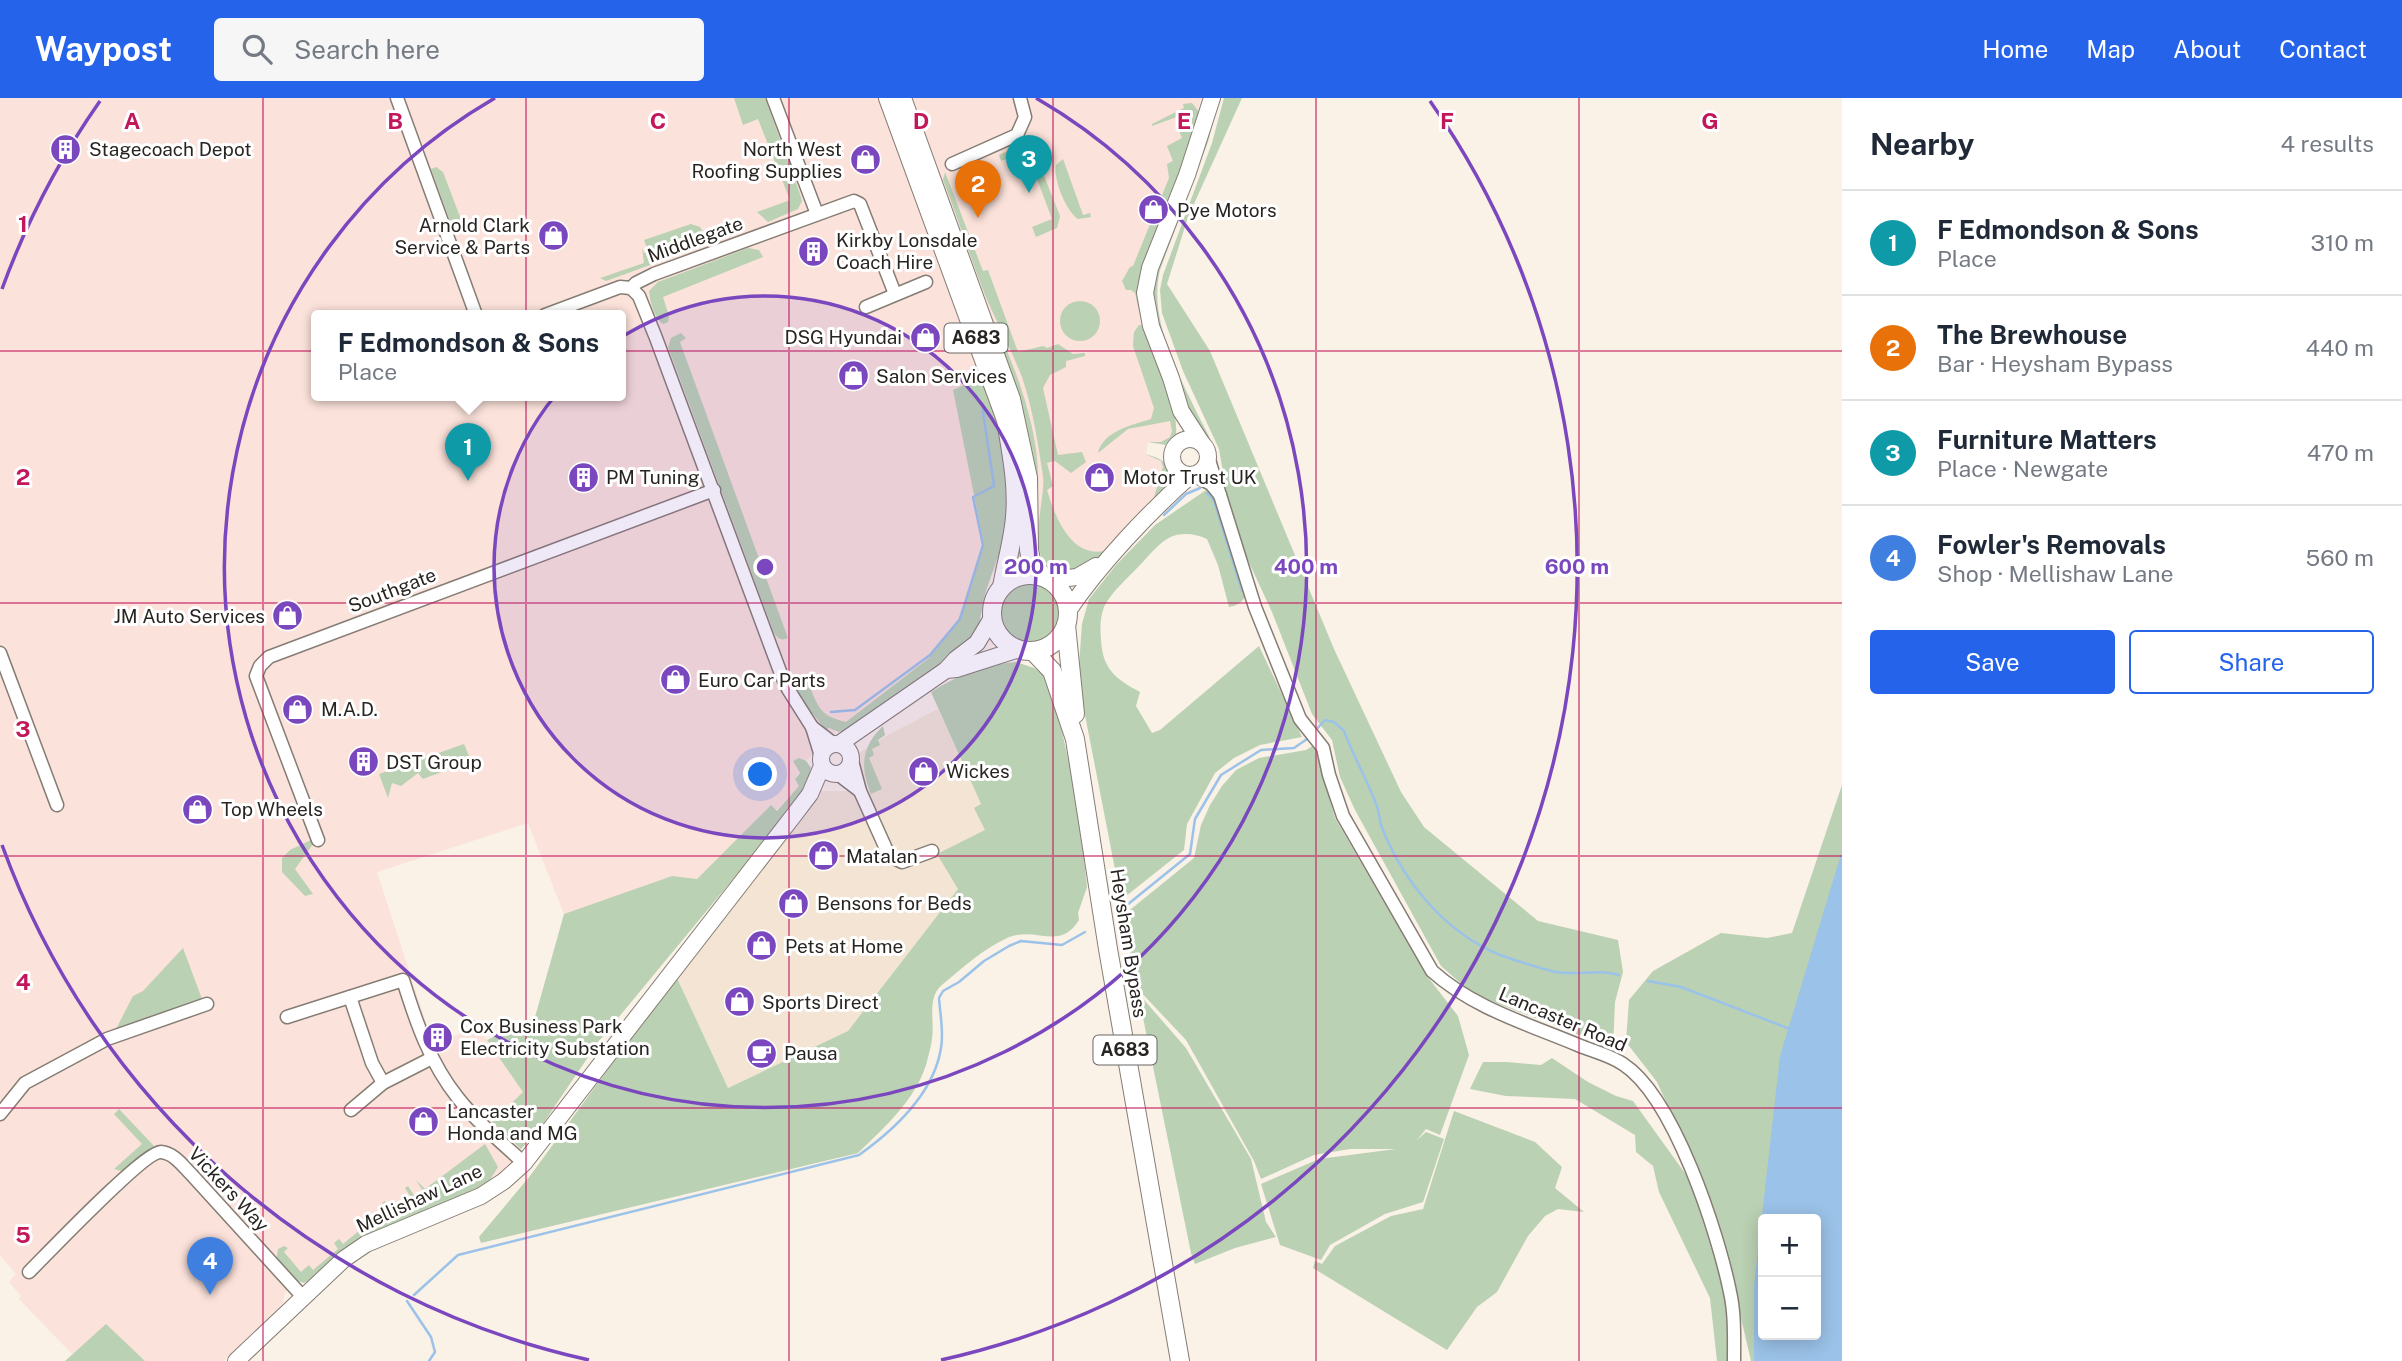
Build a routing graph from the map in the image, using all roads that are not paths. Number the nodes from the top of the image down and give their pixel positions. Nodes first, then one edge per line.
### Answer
1 (397, 98) edge
2 (773, 98) edge
3 (888, 98) edge
4 (901, 98) edge
5 (1020, 98) edge
6 (1212, 98) edge
7 (952, 164) dead end
8 (817, 214) junction
9 (926, 282) dead end
10 (631, 288) junction
11 (895, 294) junction
12 (866, 307) dead end
13 (474, 310) edge
14 (558, 310) edge
15 (1181, 411) junction
16 (1177, 444) junction
17 (1205, 449) junction
18 (1173, 465) junction
19 (1192, 475) junction
20 (714, 489) junction
21 (1220, 495) junction
22 (1154, 512) junction
23 (1108, 560) junction
24 (1046, 578) junction
25 (1002, 587) junction
26 (992, 618) junction
27 (1067, 618) junction
28 (1026, 650) junction
29 (0, 653) edge
30 (946, 670) junction
31 (870, 725) junction
32 (812, 727) junction
33 (1075, 738) junction
34 (837, 744) junction
35 (851, 759) junction
36 (829, 768) junction
37 (860, 791) junction
38 (57, 805) dead end
39 (318, 840) dead end
40 (932, 851) dead end
41 (350, 997) junction
42 (207, 1004) dead end
43 (286, 1017) dead end
44 (432, 1058) junction
45 (383, 1083) junction
46 (351, 1110) dead end
47 (0, 1114) edge
48 (524, 1163) junction
49 (29, 1272) dead end
50 (303, 1297) junction
51 (236, 1361) edge
52 (1180, 1361) edge
53 (1734, 1361) edge

1 - 13 street
2 - 8 street
3 - 25 highway, A683
4 - 24 highway, A683
5 - 7 street
6 - 15 main road
8 - 10 street, Middlegate
8 - 11 street, Middlegate
9 - 11 street
10 - 14 street, Middlegate
10 - 20 street
11 - 12 street
15 - 16 main road
15 - 17 main road
16 - 17 main road
16 - 18 main road
17 - 19 main road
17 - 21 street
18 - 19 main road
18 - 22 main road
19 - 21 street
19 - 22 main road
20 - 32 street
20 - 39 street, Southgate
21 - 53 street, Lancaster Road
22 - 23 main road
23 - 24 main road
23 - 27 main road
24 - 25 highway
24 - 27 highway, A683
25 - 26 highway, A683
26 - 28 highway, A683
26 - 30 main road
27 - 28 highway
27 - 33 highway, Heysham Bypass / A683
28 - 30 main road
28 - 33 highway, Heysham Bypass / A683
29 - 38 street
30 - 31 main road
31 - 34 main road
31 - 35 main road
32 - 34 street
32 - 36 street
33 - 52 highway, Heysham Bypass / A683
34 - 35 main road
34 - 36 main road
35 - 36 main road
35 - 37 street
36 - 37 street
36 - 48 main road, Mellishaw Lane
37 - 40 street
41 - 43 street
41 - 44 street
41 - 45 street
42 - 47 street
44 - 45 street
44 - 48 street
45 - 46 street
48 - 50 main road, Mellishaw Lane
49 - 50 street, Vickers Way
50 - 51 main road, Mellishaw Lane

